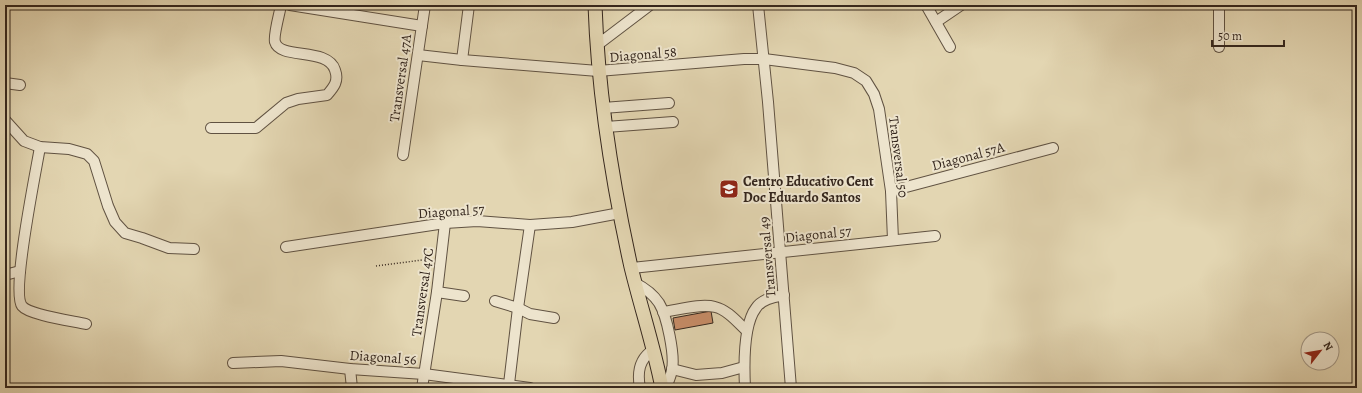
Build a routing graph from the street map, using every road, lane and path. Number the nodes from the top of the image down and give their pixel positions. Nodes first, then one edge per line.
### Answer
1 (281, 5) edge
2 (290, 5) edge
3 (425, 5) edge
4 (469, 5) edge
5 (595, 5) edge
6 (650, 5) edge
7 (758, 5) edge
8 (926, 5) edge
9 (961, 5) edge
10 (1219, 5) edge
11 (333, 8) edge
12 (936, 22) junction
13 (422, 26) junction
14 (596, 46) junction
15 (950, 47) dead end
16 (1219, 48) dead end
17 (418, 55) junction
18 (764, 59) junction
19 (462, 60) junction
20 (598, 71) junction
21 (866, 81) joint
22 (5, 83) edge
23 (20, 85) dead end
24 (669, 103) dead end
25 (603, 108) junction
26 (5, 120) edge
27 (673, 122) dead end
28 (606, 127) junction
29 (211, 128) dead end
30 (40, 147) junction
31 (1053, 148) dead end
32 (403, 155) dead end
33 (891, 191) junction
34 (620, 213) junction
35 (445, 223) junction
36 (530, 225) junction
37 (935, 236) dead end
38 (893, 240) junction
39 (286, 247) dead end
40 (194, 249) dead end
41 (780, 252) junction
42 (440, 259) junction
43 (376, 266) dead end
44 (632, 268) junction
45 (20, 271) junction
46 (5, 275) edge
47 (635, 283) junction
48 (437, 292) junction
49 (784, 295) junction
50 (464, 296) dead end
51 (495, 301) dead end
52 (518, 308) junction
53 (663, 312) junction
54 (554, 318) dead end
55 (86, 324) dead end
56 (748, 331) junction
57 (653, 350) junction
58 (234, 362) dead end
59 (744, 367) junction
60 (350, 369) junction
61 (672, 369) junction
62 (424, 374) junction
63 (509, 384) junction
64 (495, 385) edge
65 (352, 388) edge
66 (422, 388) edge
67 (530, 388) edge
68 (640, 388) edge
69 (662, 388) edge
70 (666, 388) edge
71 (745, 388) edge
72 (791, 388) edge

1 - 29 street
2 - 11 street
3 - 13 street, Transversal 47A
4 - 19 street
5 - 14 main road
6 - 14 street, Diagonal 58
7 - 18 street, Transversal 49
8 - 12 street
9 - 12 street
10 - 16 street
11 - 13 street
12 - 15 street
13 - 17 street, Transversal 47A
14 - 20 main road
17 - 19 street, Diagonal 58
17 - 32 street, Transversal 47A
18 - 20 street, Diagonal 58
18 - 21 street, Diagonal 58
18 - 41 street, Transversal 49
19 - 20 street, Diagonal 58
20 - 25 main road
21 - 33 street, Transversal 50
22 - 23 street
24 - 25 street
25 - 28 main road
26 - 30 street
27 - 28 street
28 - 34 main road
30 - 40 street
30 - 45 street
31 - 33 street, Diagonal 57A
33 - 38 street, Transversal 50
34 - 36 street, Diagonal 57
34 - 44 main road
35 - 36 street, Diagonal 57
35 - 39 street, Diagonal 57
35 - 42 street, Transversal 47C
36 - 52 street
37 - 38 street, Diagonal 57
38 - 41 street, Diagonal 57
41 - 44 street, Diagonal 57
41 - 49 street, Transversal 49
42 - 43 path
42 - 48 street, Transversal 47C
44 - 47 main road
45 - 46 street
45 - 55 street
47 - 53 street
47 - 57 main road
48 - 50 street
48 - 62 street, Transversal 47C
49 - 56 street
49 - 72 street, Transversal 49
51 - 52 street
52 - 54 street
52 - 63 street
53 - 56 street
53 - 61 street
56 - 59 street
57 - 68 street
57 - 69 main road
58 - 60 street, Diagonal 56
59 - 61 street
59 - 71 street
60 - 62 street, Diagonal 56
60 - 65 street
61 - 70 street
62 - 64 street, Diagonal 56
62 - 66 street, Transversal 47C
63 - 64 street, Diagonal 56
63 - 67 street, Diagonal 56

